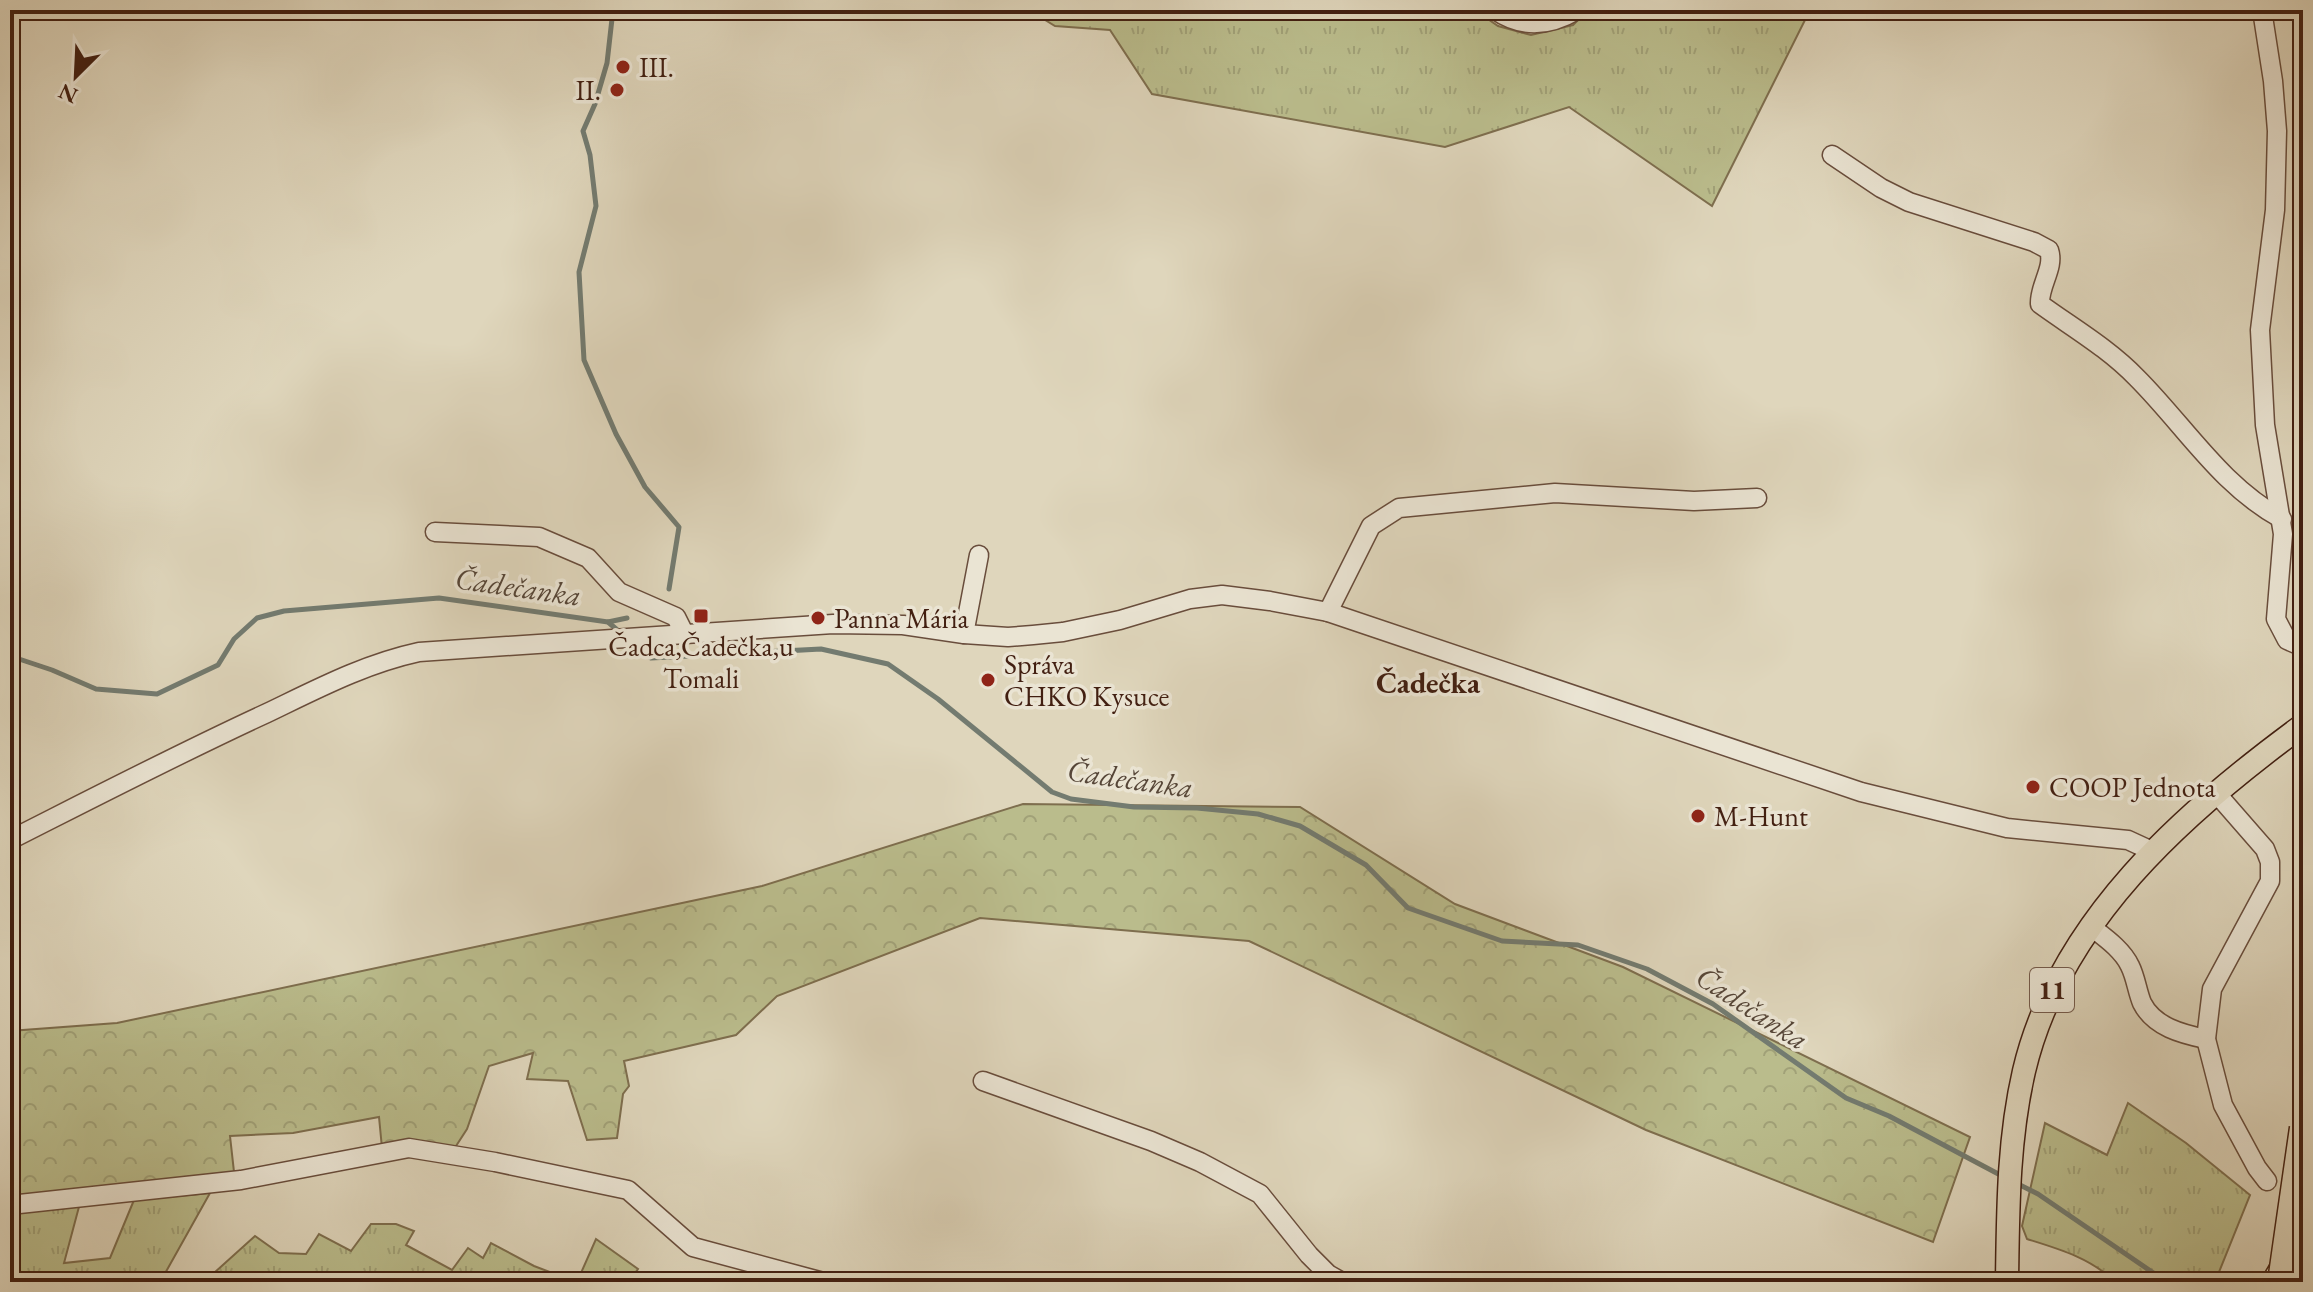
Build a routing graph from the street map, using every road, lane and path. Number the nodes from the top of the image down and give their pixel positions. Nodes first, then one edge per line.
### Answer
1 (1495, 10) edge
2 (1577, 10) edge
3 (2262, 10) edge
4 (1832, 155) dead end
5 (1757, 498) dead end
6 (2282, 519) junction
7 (435, 532) dead end
8 (979, 555) dead end
9 (1328, 612) junction
10 (684, 633) junction
11 (964, 634) junction
12 (2303, 647) edge
13 (2303, 725) edge
14 (2217, 794) junction
15 (10, 840) edge
16 (2154, 852) junction
17 (2090, 926) junction
18 (2206, 1039) junction
19 (983, 1081) dead end
20 (2303, 1128) edge
21 (2267, 1181) dead end
22 (10, 1205) edge
23 (823, 1282) edge
24 (1342, 1282) edge
25 (2007, 1282) edge
26 (2281, 1282) edge

1 - 2 street
3 - 6 street
4 - 6 street
5 - 9 street
6 - 12 street
7 - 10 street
8 - 11 street
9 - 11 street
9 - 16 street
10 - 11 street
10 - 15 street
13 - 14 main road, 11
14 - 16 main road, 11
14 - 18 street
16 - 17 main road, 11
17 - 18 street
17 - 25 main road, 11
18 - 21 street
19 - 24 street
20 - 26 highway, bridge
22 - 23 street

